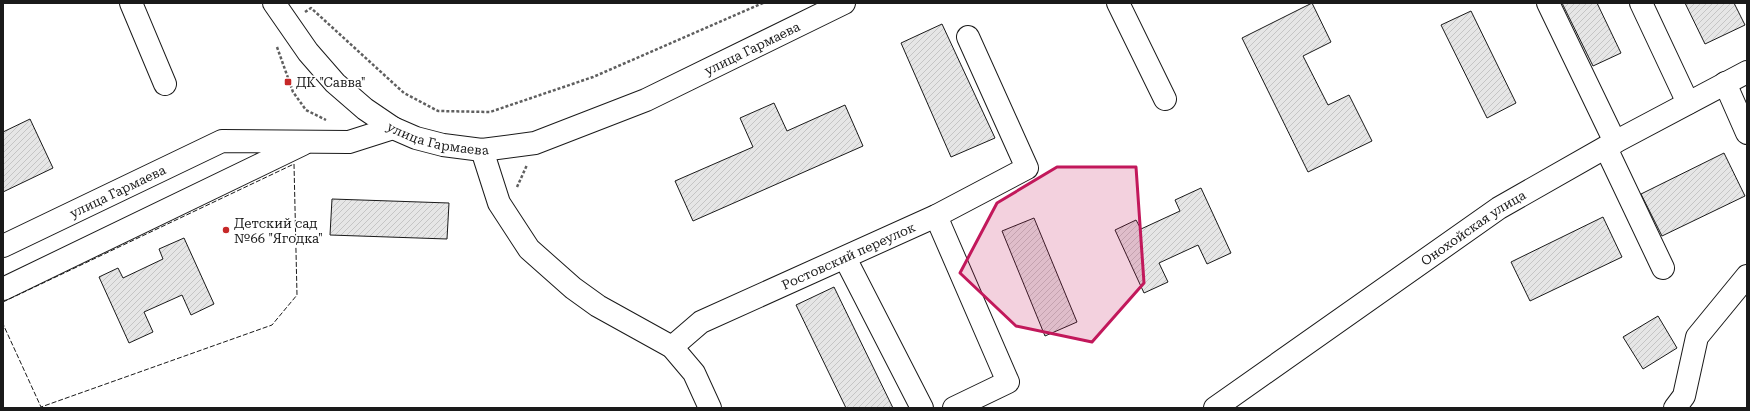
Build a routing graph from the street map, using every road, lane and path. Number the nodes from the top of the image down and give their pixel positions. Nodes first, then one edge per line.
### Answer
1 (131, 3) edge
2 (274, 3) edge
3 (763, 3) edge
4 (844, 3) edge
5 (1118, 3) edge
6 (1548, 3) edge
7 (1641, 3) edge
8 (289, 25) junction
9 (968, 37) dead end
10 (1747, 72) edge
11 (1725, 83) junction
12 (165, 84) dead end
13 (1165, 99) dead end
14 (1688, 103) junction
15 (327, 120) dead end
16 (393, 128) junction
17 (1747, 133) edge
18 (307, 142) junction
19 (1611, 145) junction
20 (482, 150) junction
21 (528, 164) dead end
22 (506, 214) junction
23 (936, 216) junction
24 (3, 246) edge
25 (845, 258) junction
26 (1663, 268) dead end
27 (1747, 276) edge
28 (3, 289) edge
29 (672, 347) junction
30 (710, 408) edge
31 (922, 408) edge
32 (954, 408) edge
33 (1216, 408) edge
34 (1675, 408) edge

1 - 12 street
2 - 8 street
3 - 8 path
4 - 20 street, улица Гармаева
5 - 13 street
6 - 19 street
7 - 14 street
8 - 15 path
8 - 16 street
9 - 23 street, Ростовский переулок
10 - 11 street, Онохойская улица
11 - 14 street, Онохойская улица
11 - 17 street
14 - 19 street, Онохойская улица
16 - 18 street, улица Гармаева
16 - 20 street, улица Гармаева
18 - 24 street, улица Гармаева
18 - 28 street
19 - 26 street
19 - 33 street, Онохойская улица
20 - 22 street
21 - 22 path
22 - 29 street
23 - 25 street, Ростовский переулок
23 - 32 street
25 - 29 street, Ростовский переулок
25 - 31 street
27 - 34 street
29 - 30 street

